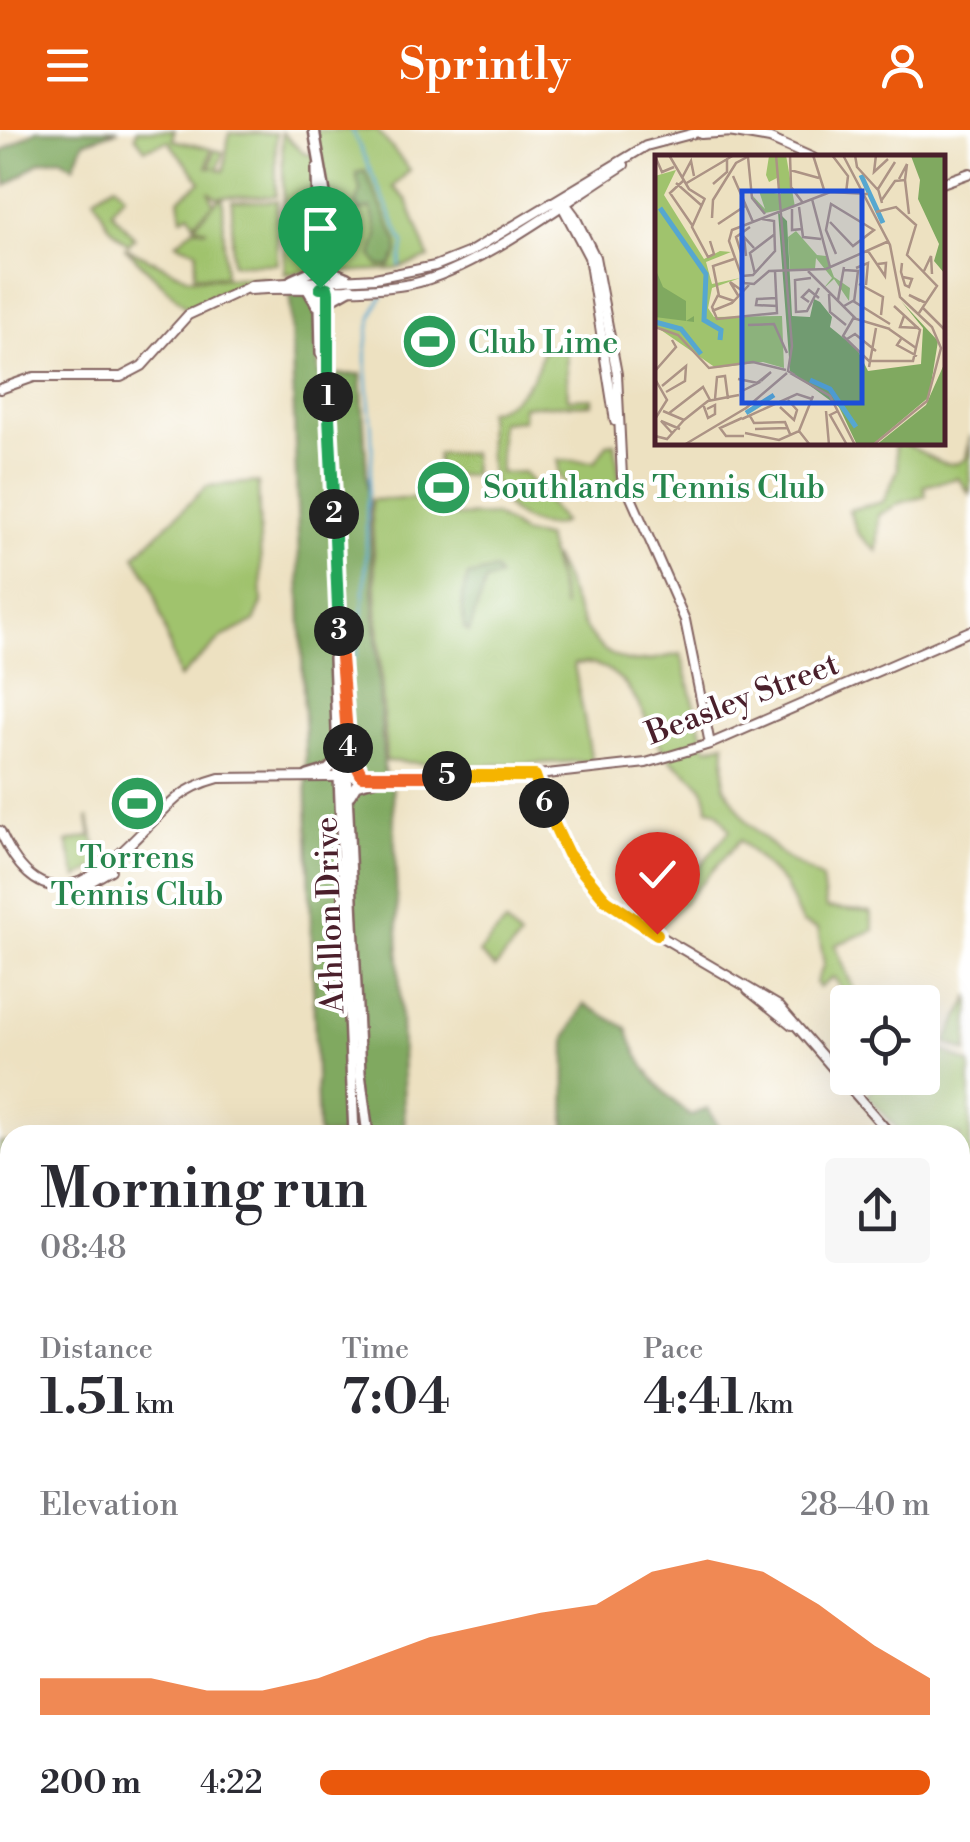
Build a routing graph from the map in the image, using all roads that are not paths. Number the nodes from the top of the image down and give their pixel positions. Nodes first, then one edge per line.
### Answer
1 (314, 130) edge
2 (706, 130) edge
3 (714, 130) edge
4 (734, 132) edge
5 (665, 137) edge
6 (318, 153) junction
7 (806, 155) edge
8 (970, 173) edge
9 (945, 182) edge
10 (558, 201) junction
11 (326, 256) junction
12 (292, 280) joint
13 (322, 280) junction
14 (349, 283) junction
15 (308, 288) junction
16 (241, 290) junction
17 (327, 302) junction
18 (320, 312) junction
19 (0, 389) edge
20 (970, 631) edge
21 (347, 744) junction
22 (710, 744) junction
23 (340, 758) junction
24 (308, 776) junction
25 (324, 776) junction
26 (345, 776) junction
27 (362, 776) junction
28 (385, 776) junction
29 (536, 776) junction
30 (350, 796) junction
31 (342, 805) junction
32 (0, 831) edge
33 (0, 842) edge
34 (129, 848) junction
35 (354, 1125) edge
36 (367, 1125) edge
37 (882, 1125) edge

1 - 6 main road, Athllon Drive
2 - 5 main road
3 - 4 main road
4 - 5 main road
4 - 7 main road
5 - 10 main road
6 - 11 main road, Athllon Drive
6 - 13 main road, Athllon Drive
8 - 9 main road
10 - 14 main road
10 - 22 main road
11 - 13 main road, Athllon Drive
11 - 14 main road
12 - 13 main road
12 - 16 main road
13 - 14 main road
13 - 15 main road
13 - 17 main road, Athllon Drive
13 - 18 main road, Athllon Drive
14 - 17 main road
15 - 16 main road
15 - 18 main road
16 - 19 main road
17 - 21 main road, Athllon Drive
18 - 23 main road, Athllon Drive
20 - 22 main road, Beasley Street
21 - 26 main road, Athllon Drive
21 - 27 main road
22 - 29 main road, Beasley Street
23 - 24 main road
23 - 26 main road, Athllon Drive
24 - 25 main road, Beasley Street
24 - 34 main road, Beasley Street
25 - 26 main road, Beasley Street
25 - 31 main road
26 - 27 main road, Beasley Street
26 - 30 main road, Athllon Drive
26 - 31 main road, Athllon Drive
27 - 28 main road, Beasley Street
28 - 29 main road, Beasley Street
28 - 30 main road
29 - 37 main road
30 - 36 main road, Athllon Drive
31 - 35 main road, Athllon Drive
32 - 34 main road, Beasley Street
33 - 34 main road, Beasley Street

